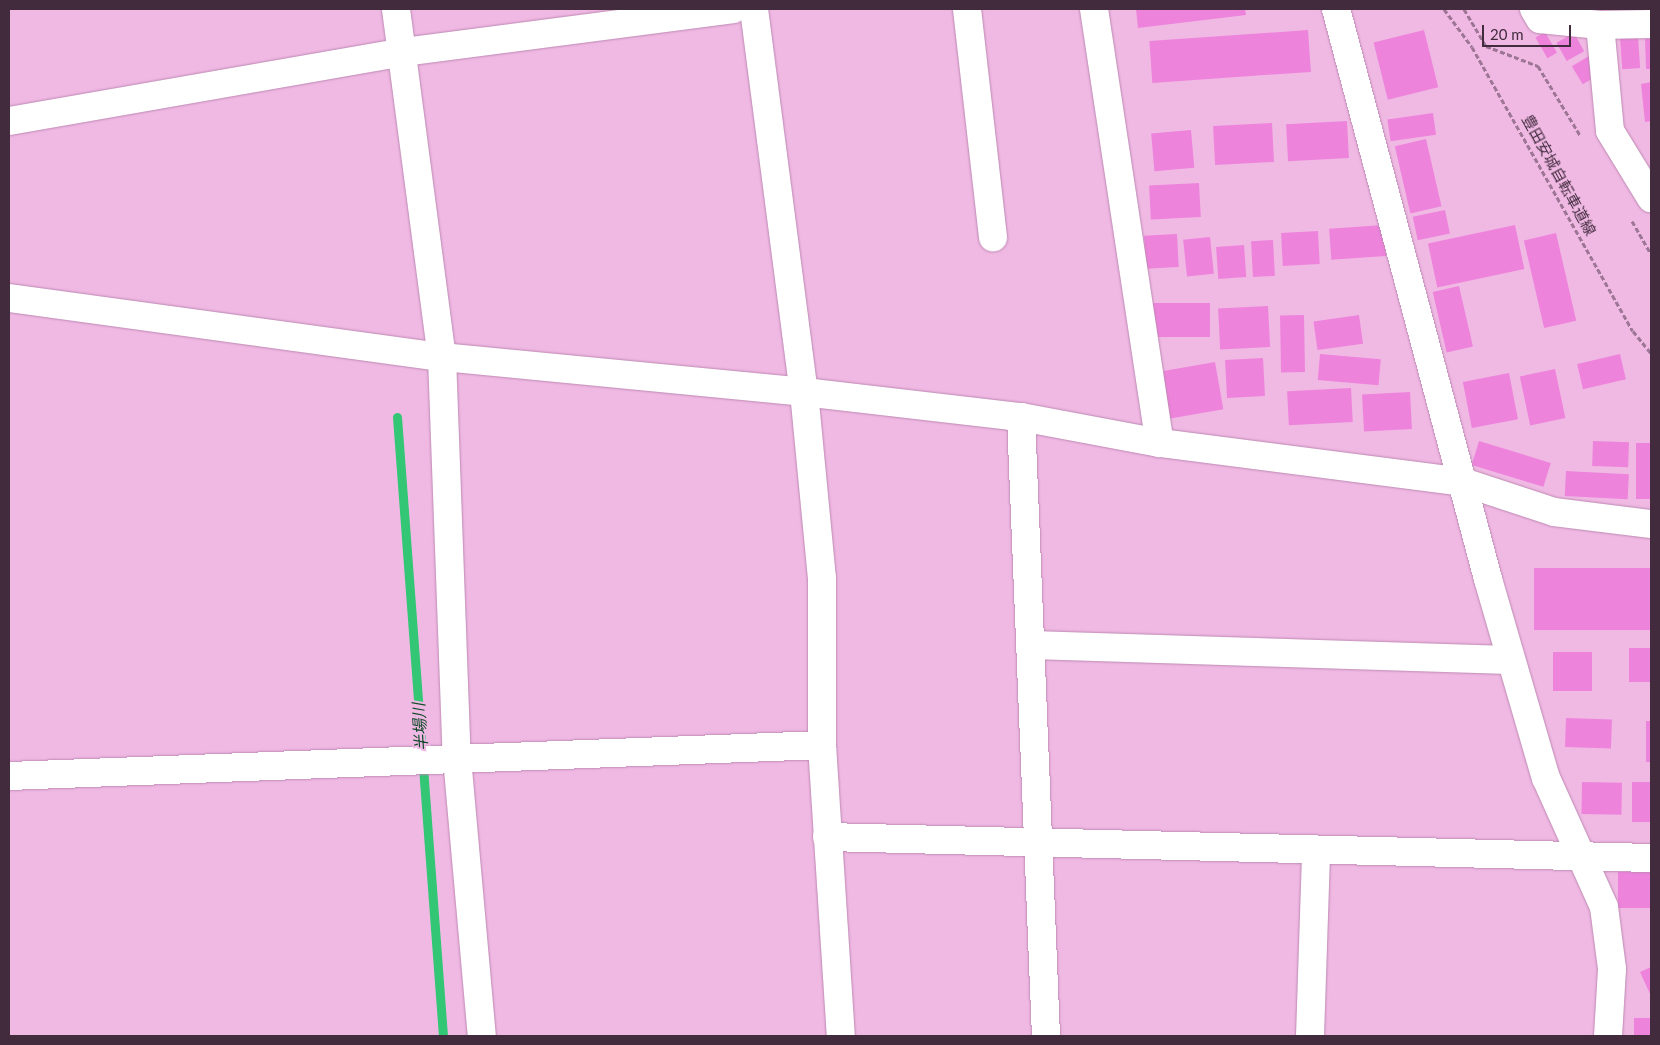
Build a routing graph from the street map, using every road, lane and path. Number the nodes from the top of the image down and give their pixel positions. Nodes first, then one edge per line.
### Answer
1 (396, 9) edge
2 (733, 9) edge
3 (754, 9) edge
4 (967, 9) edge
5 (1094, 9) edge
6 (1336, 9) edge
7 (1444, 9) edge
8 (1464, 9) edge
9 (1534, 9) edge
10 (1651, 24) edge
11 (1600, 25) junction
12 (402, 52) junction
13 (9, 121) edge
14 (1584, 142) dead end
15 (1651, 198) edge
16 (1629, 216) dead end
17 (993, 238) dead end
18 (1651, 254) edge
19 (9, 298) edge
20 (1651, 353) edge
21 (442, 357) junction
22 (804, 392) junction
23 (1021, 417) junction
24 (1160, 443) junction
25 (1463, 482) junction
26 (1651, 524) edge
27 (1030, 645) junction
28 (1511, 660) junction
29 (822, 745) junction
30 (457, 758) junction
31 (9, 776) edge
32 (827, 837) junction
33 (1038, 844) junction
34 (1316, 852) junction
35 (1579, 857) junction
36 (1651, 858) edge
37 (482, 1036) edge
38 (841, 1036) edge
39 (1046, 1036) edge
40 (1310, 1036) edge
41 (1608, 1036) edge

1 - 12 street
2 - 12 street
3 - 22 street
4 - 17 street
5 - 24 street
6 - 25 street
7 - 20 path, 豊田安城自転車道線
8 - 14 path
9 - 11 street
10 - 11 street
11 - 15 street
12 - 13 street
12 - 21 street
16 - 18 path
19 - 21 street
21 - 22 street
21 - 30 street
22 - 23 street
22 - 29 street
23 - 24 street
23 - 27 street
24 - 25 street
25 - 26 street
25 - 28 street
27 - 28 street
27 - 33 street
28 - 35 street
29 - 30 street
29 - 32 street
30 - 31 street
30 - 37 street
32 - 33 street
32 - 38 street
33 - 34 street
33 - 39 street
34 - 35 street
34 - 40 street
35 - 36 street
35 - 41 street

